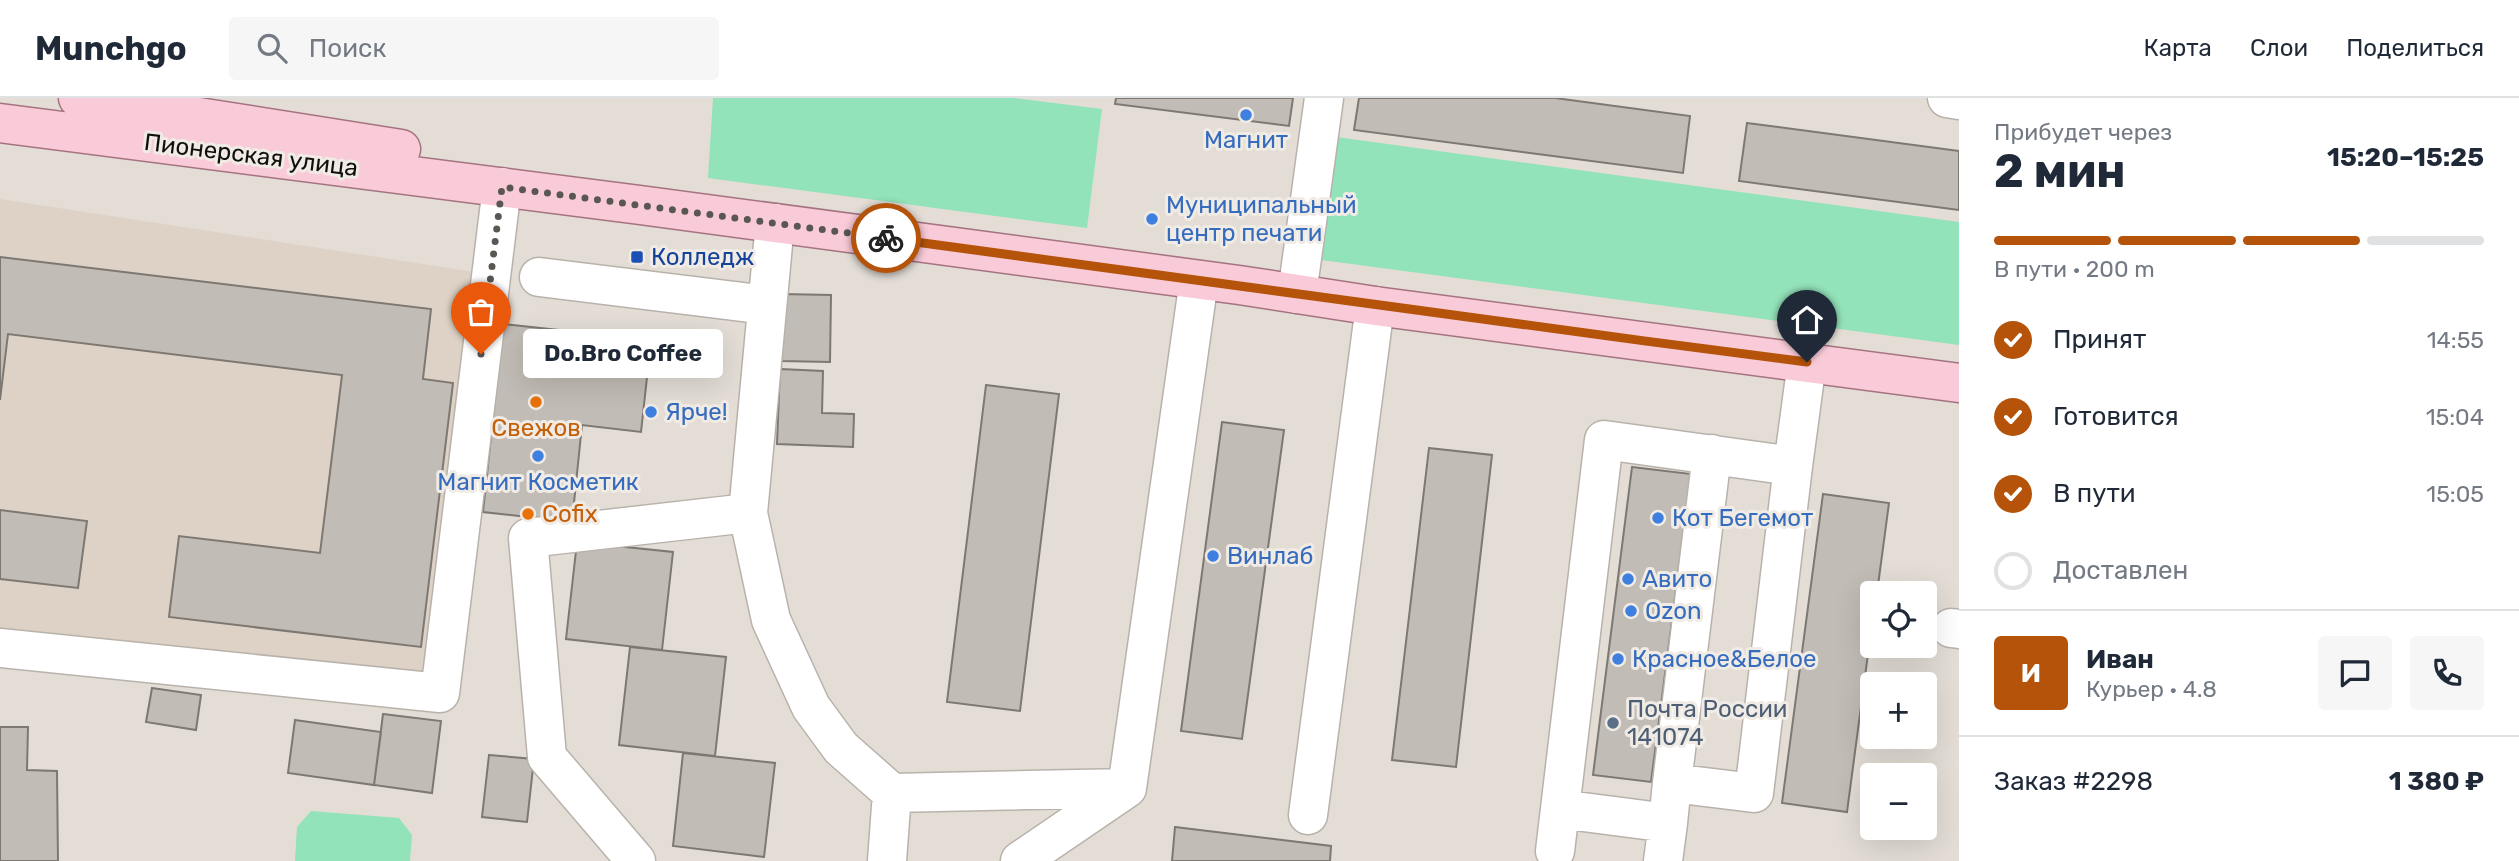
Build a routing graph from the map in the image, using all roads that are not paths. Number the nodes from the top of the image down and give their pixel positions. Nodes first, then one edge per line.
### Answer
1 (78, 98) edge
2 (1324, 98) edge
3 (1947, 98) edge
4 (1959, 100) edge
5 (0, 123) edge
6 (502, 187) junction
7 (775, 223) junction
8 (539, 277) dead end
9 (1199, 280) junction
10 (1297, 294) junction
11 (767, 305) junction
12 (1375, 306) junction
13 (1807, 362) junction
14 (1959, 383) edge
15 (1712, 454) junction
16 (1793, 466) junction
17 (748, 513) junction
18 (0, 648) edge
19 (1672, 783) junction
20 (1127, 789) junction
21 (892, 793) junction
22 (1560, 809) junction
23 (1308, 815) dead end
24 (1668, 823) junction
25 (1555, 851) dead end
26 (636, 861) edge
27 (887, 861) edge
28 (1020, 861) edge
29 (1663, 861) edge

1 - 6 main road, Пионерская улица
2 - 10 lane
3 - 4 lane
5 - 6 main road, Пионерская улица
6 - 7 main road, Пионерская улица
6 - 18 lane
7 - 9 main road, Пионерская улица
7 - 11 lane
8 - 11 lane
9 - 10 main road, Пионерская улица
9 - 20 lane
10 - 12 main road, Пионерская улица
11 - 17 lane
12 - 13 main road, Пионерская улица
12 - 23 lane
13 - 14 main road, Пионерская улица
13 - 16 lane
15 - 16 lane
15 - 19 lane
15 - 22 lane
16 - 19 lane
17 - 21 lane
17 - 26 lane
19 - 24 lane
20 - 21 lane
20 - 28 lane
21 - 27 lane
22 - 24 lane
22 - 25 lane
24 - 29 lane

